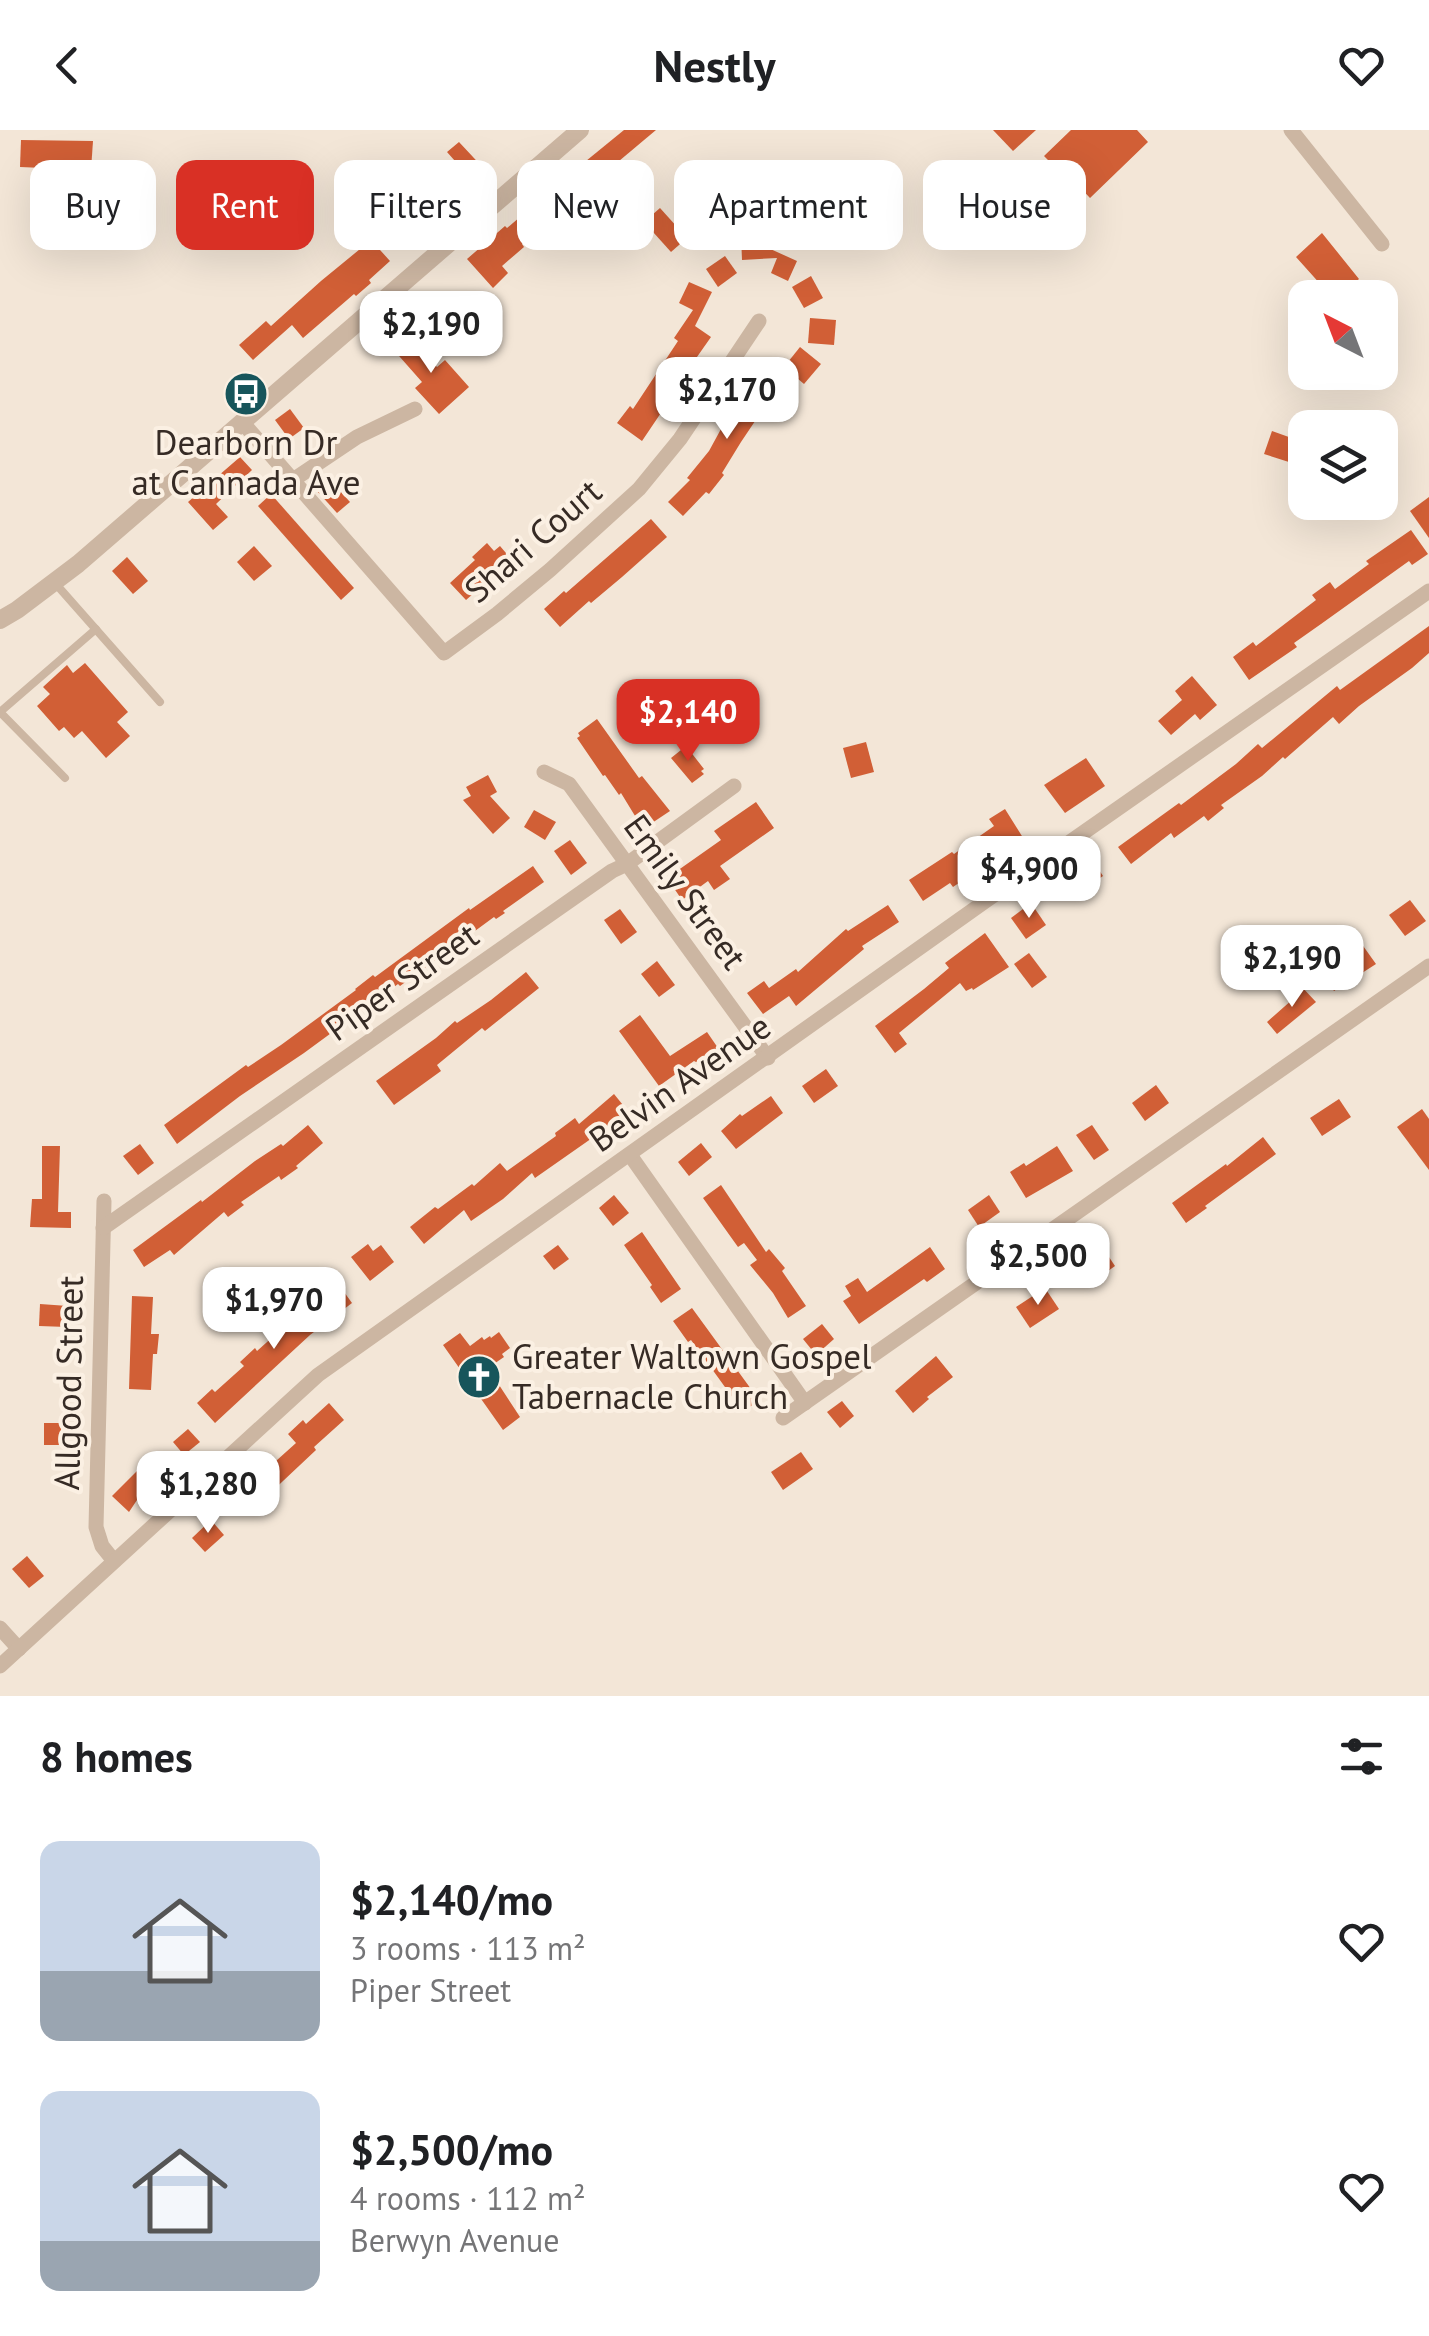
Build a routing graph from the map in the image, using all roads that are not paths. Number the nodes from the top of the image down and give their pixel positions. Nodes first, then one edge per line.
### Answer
1 (580, 130) edge
2 (1291, 130) edge
3 (1382, 244) dead end
4 (759, 321) dead end
5 (415, 409) dead end
6 (242, 422) junction
7 (294, 480) junction
8 (55, 583) junction
9 (1429, 591) edge
10 (0, 620) edge
11 (96, 629) junction
12 (160, 702) dead end
13 (0, 713) edge
14 (544, 772) dead end
15 (65, 778) dead end
16 (734, 786) dead end
17 (628, 864) junction
18 (1429, 966) edge
19 (768, 1058) junction
20 (630, 1155) junction
21 (104, 1200) dead end
22 (104, 1228) junction
23 (805, 1403) junction
24 (783, 1418) dead end
25 (114, 1561) junction
26 (0, 1628) edge
27 (19, 1649) junction
28 (0, 1666) edge

1 - 6 street
2 - 3 street
4 - 7 street, Shari Court
5 - 7 street
6 - 7 street
6 - 8 street
8 - 10 street
8 - 11 lane
9 - 19 street, Belvin Avenue
11 - 12 lane
11 - 13 lane
13 - 15 lane
14 - 17 street, Emily Street
16 - 17 street, Piper Street
17 - 19 street, Emily Street
17 - 22 street, Piper Street
18 - 23 street
19 - 20 street, Belvin Avenue
20 - 23 street
20 - 25 street, Belvin Avenue
21 - 22 street, Allgood Street
22 - 25 street, Allgood Street
23 - 24 street
25 - 27 street, Belvin Avenue
26 - 27 street
27 - 28 street, Belvin Avenue

